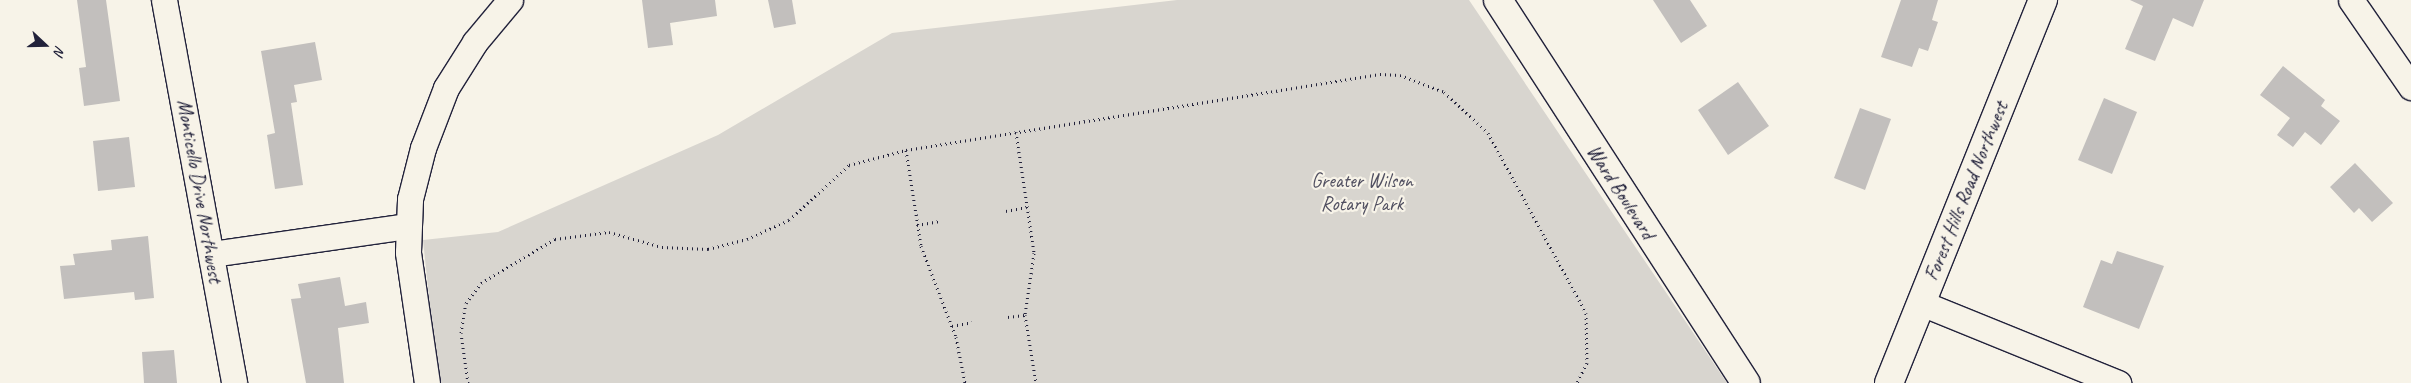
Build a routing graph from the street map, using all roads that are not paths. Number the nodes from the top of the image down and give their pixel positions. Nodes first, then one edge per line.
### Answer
1 (164, 0) edge
2 (510, 0) edge
3 (1498, 0) edge
4 (2043, 0) edge
5 (2352, 0) edge
6 (2411, 87) edge
7 (408, 226) junction
8 (211, 254) junction
9 (1921, 303) junction
10 (234, 383) edge
11 (427, 383) edge
12 (1746, 383) edge
13 (1890, 383) edge
14 (2118, 383) edge

1 - 8 street, Monticello Drive Northwest
2 - 7 street
3 - 12 main road, Ward Boulevard
4 - 9 main road, Forest Hills Road Northwest
5 - 6 street
7 - 8 street
7 - 11 street
8 - 10 street, Monticello Drive Northwest
9 - 13 main road, Forest Hills Road Northwest
9 - 14 street

